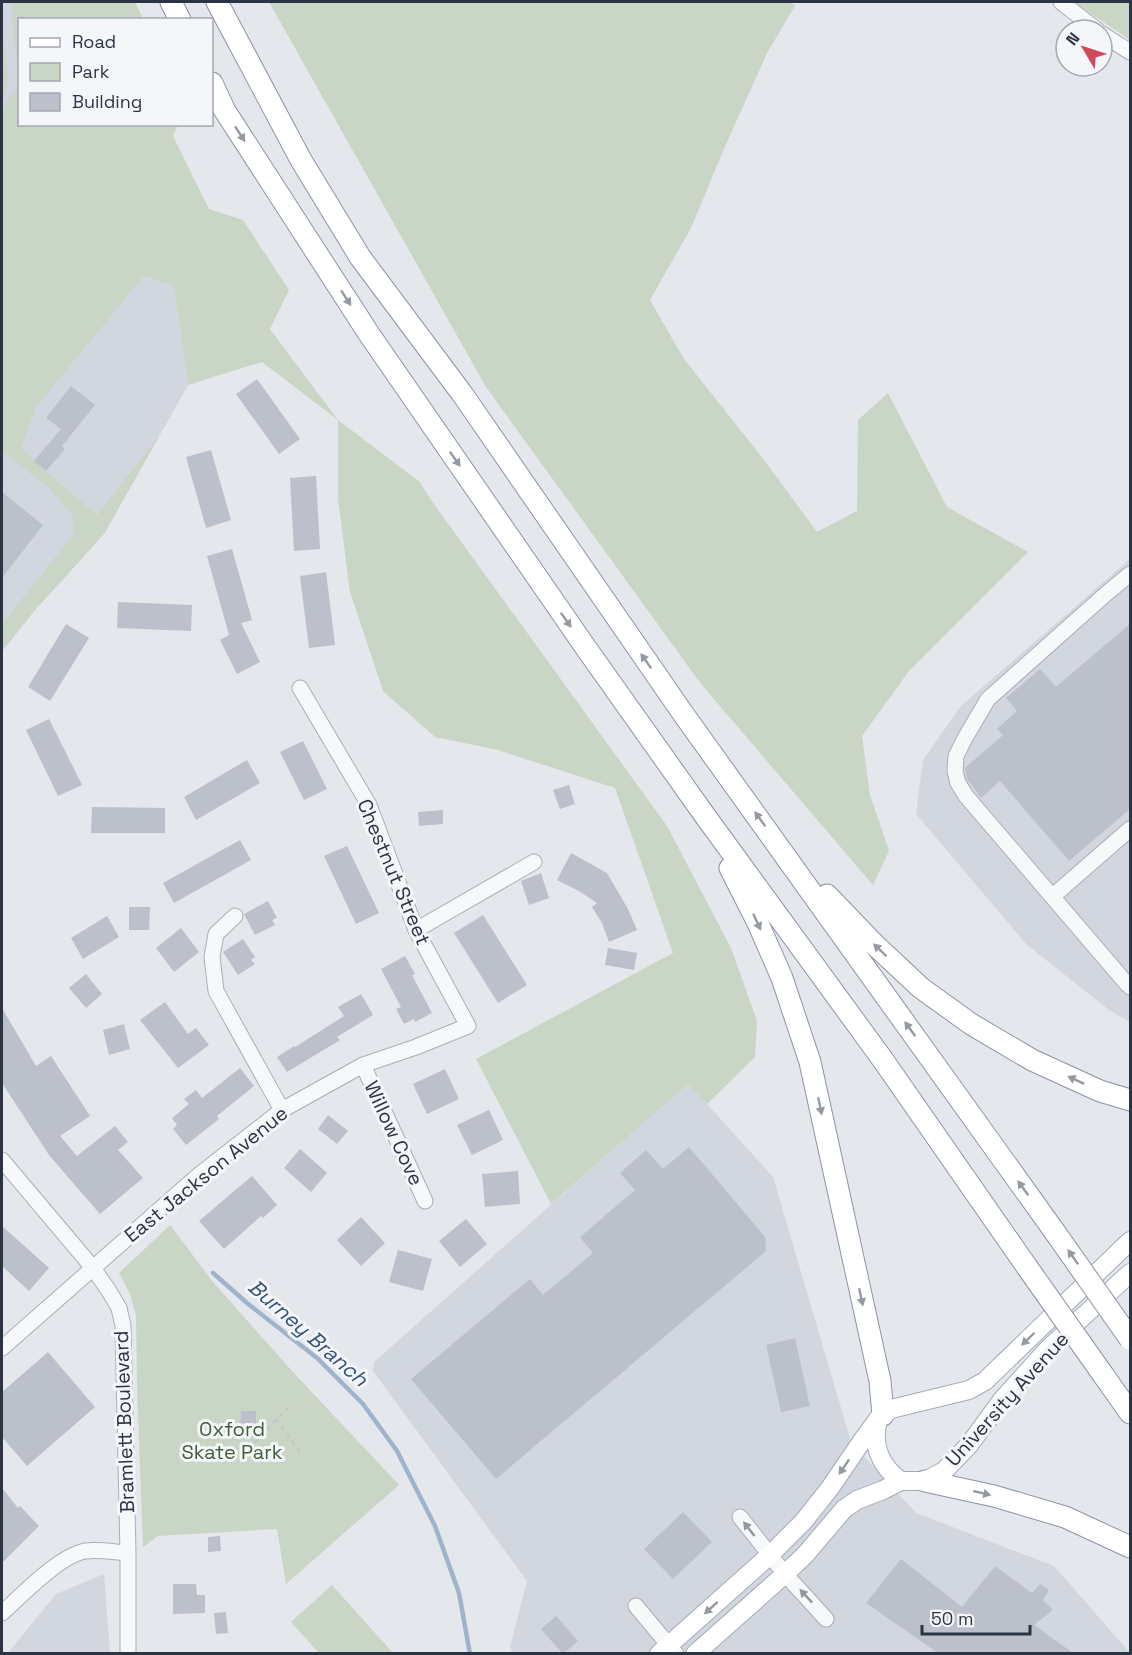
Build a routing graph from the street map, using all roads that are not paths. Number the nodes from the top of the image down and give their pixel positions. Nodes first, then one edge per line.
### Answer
1 (171, 2) edge
2 (217, 2) edge
3 (1061, 2) edge
4 (179, 18) edge
5 (1082, 18) edge
6 (1114, 41) edge
7 (1131, 52) edge
8 (213, 85) edge
9 (1131, 574) edge
10 (300, 688) dead end
11 (703, 813) junction
12 (1131, 829) edge
13 (775, 841) junction
14 (534, 862) dead end
15 (1053, 896) junction
16 (235, 916) dead end
17 (416, 930) junction
18 (1131, 987) edge
19 (468, 1026) joint
20 (363, 1065) junction
21 (1131, 1100) edge
22 (282, 1110) junction
23 (2, 1160) edge
24 (425, 1201) dead end
25 (1131, 1241) edge
26 (93, 1268) junction
27 (1131, 1273) edge
28 (1131, 1339) edge
29 (2, 1348) edge
30 (1131, 1413) edge
31 (881, 1417) junction
32 (901, 1481) junction
33 (925, 1481) junction
34 (740, 1517) dead end
35 (1131, 1547) edge
36 (128, 1553) junction
37 (770, 1555) junction
38 (785, 1574) junction
39 (636, 1606) dead end
40 (2, 1613) edge
41 (826, 1618) dead end
42 (668, 1651) edge
43 (128, 1653) edge
44 (695, 1653) edge

1 - 4 highway
13 -> 2 highway
3 - 5 street
6 - 7 street
8 -> 11 highway
9 - 15 street
10 - 17 street, Chestnut Street
11 - 30 highway, bridge
11 -> 31 highway
12 - 15 street
21 -> 13 highway
28 -> 13 highway, bridge
14 - 17 street
15 - 18 street
16 - 22 street
17 - 19 street, Chestnut Street
19 - 20 street, East Jackson Avenue
20 - 22 street, East Jackson Avenue
20 - 24 street, Willow Cove
22 - 26 street, East Jackson Avenue
23 - 26 street, Bramlett Boulevard
25 -> 31 main road, University Avenue
26 - 29 street, East Jackson Avenue
26 - 36 street, Bramlett Boulevard
27 - 33 main road, University Avenue
31 - 32 main road
31 -> 37 main road
32 - 33 main road
32 - 38 main road
33 -> 35 highway
37 -> 34 street
36 - 40 street
36 - 43 street, Bramlett Boulevard
37 - 38 street
37 -> 42 main road
41 -> 38 street
38 - 44 main road
39 - 42 street

